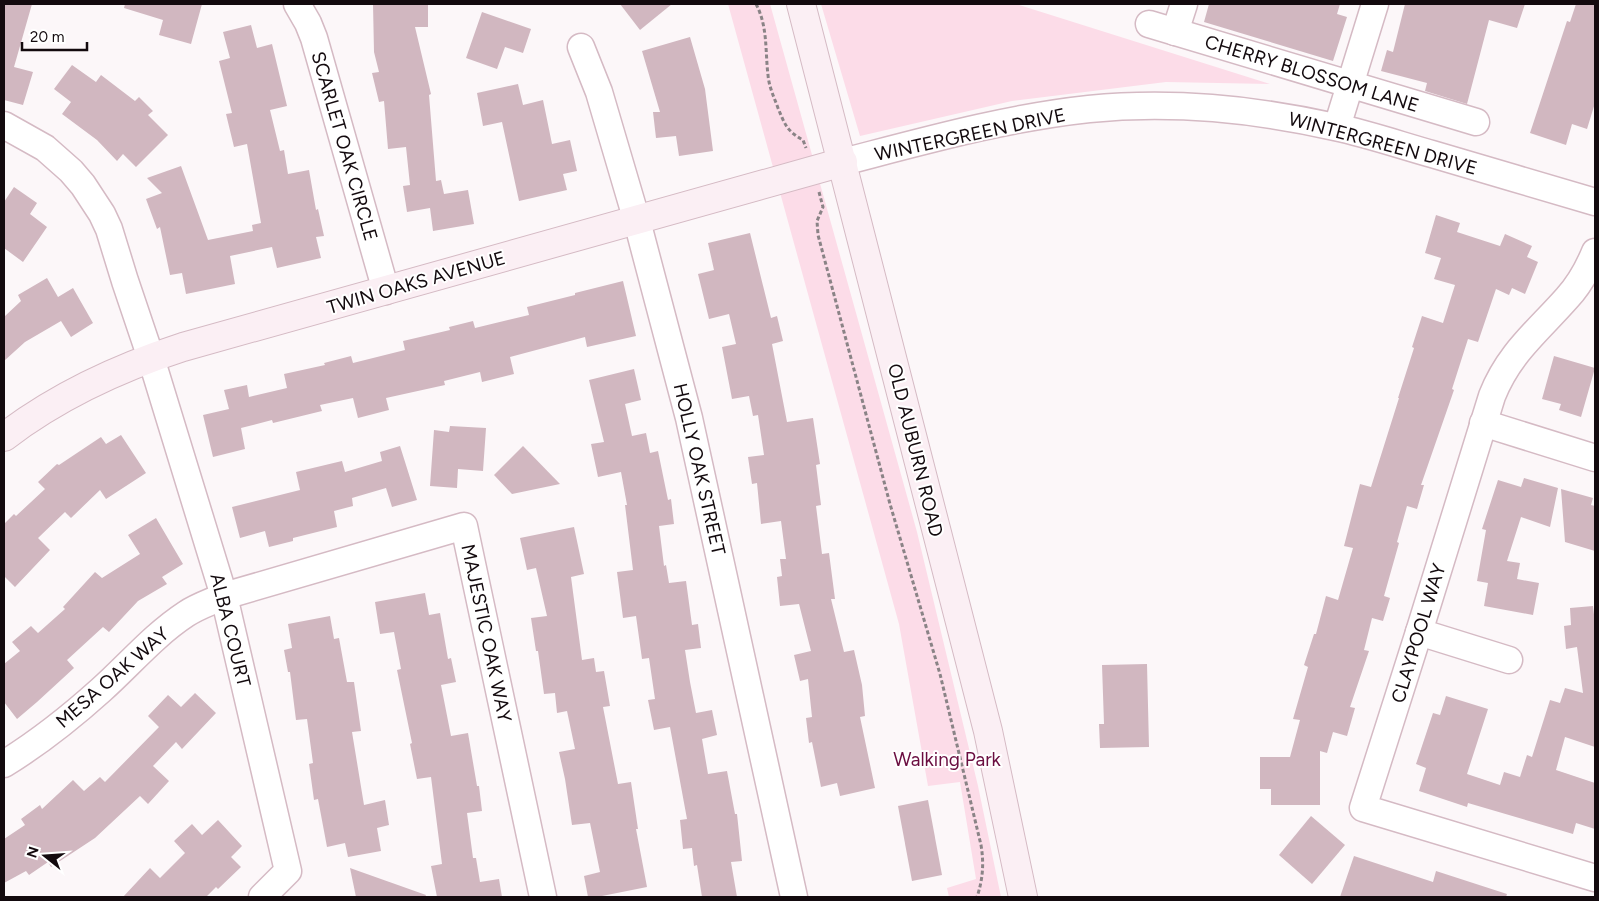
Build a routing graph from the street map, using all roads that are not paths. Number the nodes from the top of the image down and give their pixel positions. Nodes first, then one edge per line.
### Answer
1 (297, 4) edge
2 (801, 4) edge
3 (1184, 4) edge
4 (1375, 4) edge
5 (1148, 24) dead end
6 (1175, 32) junction
7 (581, 47) dead end
8 (1350, 85) junction
9 (1476, 122) dead end
10 (4, 125) edge
11 (1337, 127) junction
12 (843, 162) junction
13 (1595, 202) edge
14 (637, 220) junction
15 (1595, 252) edge
16 (386, 290) junction
17 (151, 358) junction
18 (1483, 423) junction
19 (4, 437) edge
20 (1595, 458) edge
21 (224, 596) junction
22 (1419, 632) junction
23 (1509, 660) dead end
24 (4, 764) edge
25 (1595, 878) edge
26 (262, 897) edge
27 (543, 897) edge
28 (794, 897) edge
29 (1023, 897) edge

1 - 16 street, SCARLET OAK CIRCLE
2 - 12 main road, OLD AUBURN ROAD
3 - 6 street
4 - 8 street
5 - 6 street, CHERRY BLOSSOM LANE
6 - 8 street, CHERRY BLOSSOM LANE
7 - 14 street, HOLLY OAK STREET
8 - 9 street, CHERRY BLOSSOM LANE
8 - 11 street
10 - 17 street
11 - 12 street, WINTERGREEN DRIVE
11 - 13 street, WINTERGREEN DRIVE
12 - 14 main road, TWIN OAKS AVENUE
12 - 29 main road, OLD AUBURN ROAD
14 - 16 main road, TWIN OAKS AVENUE
14 - 28 street, HOLLY OAK STREET
15 - 18 street, CLAYPOOL WAY
16 - 17 main road, TWIN OAKS AVENUE
17 - 19 main road, TWIN OAKS AVENUE
17 - 21 street, ALBA COURT
18 - 20 street
18 - 22 street, CLAYPOOL WAY
21 - 24 street, MESA OAK WAY
21 - 26 street, ALBA COURT
21 - 27 street, MAJESTIC OAK WAY
22 - 23 street
22 - 25 street, CLAYPOOL WAY

